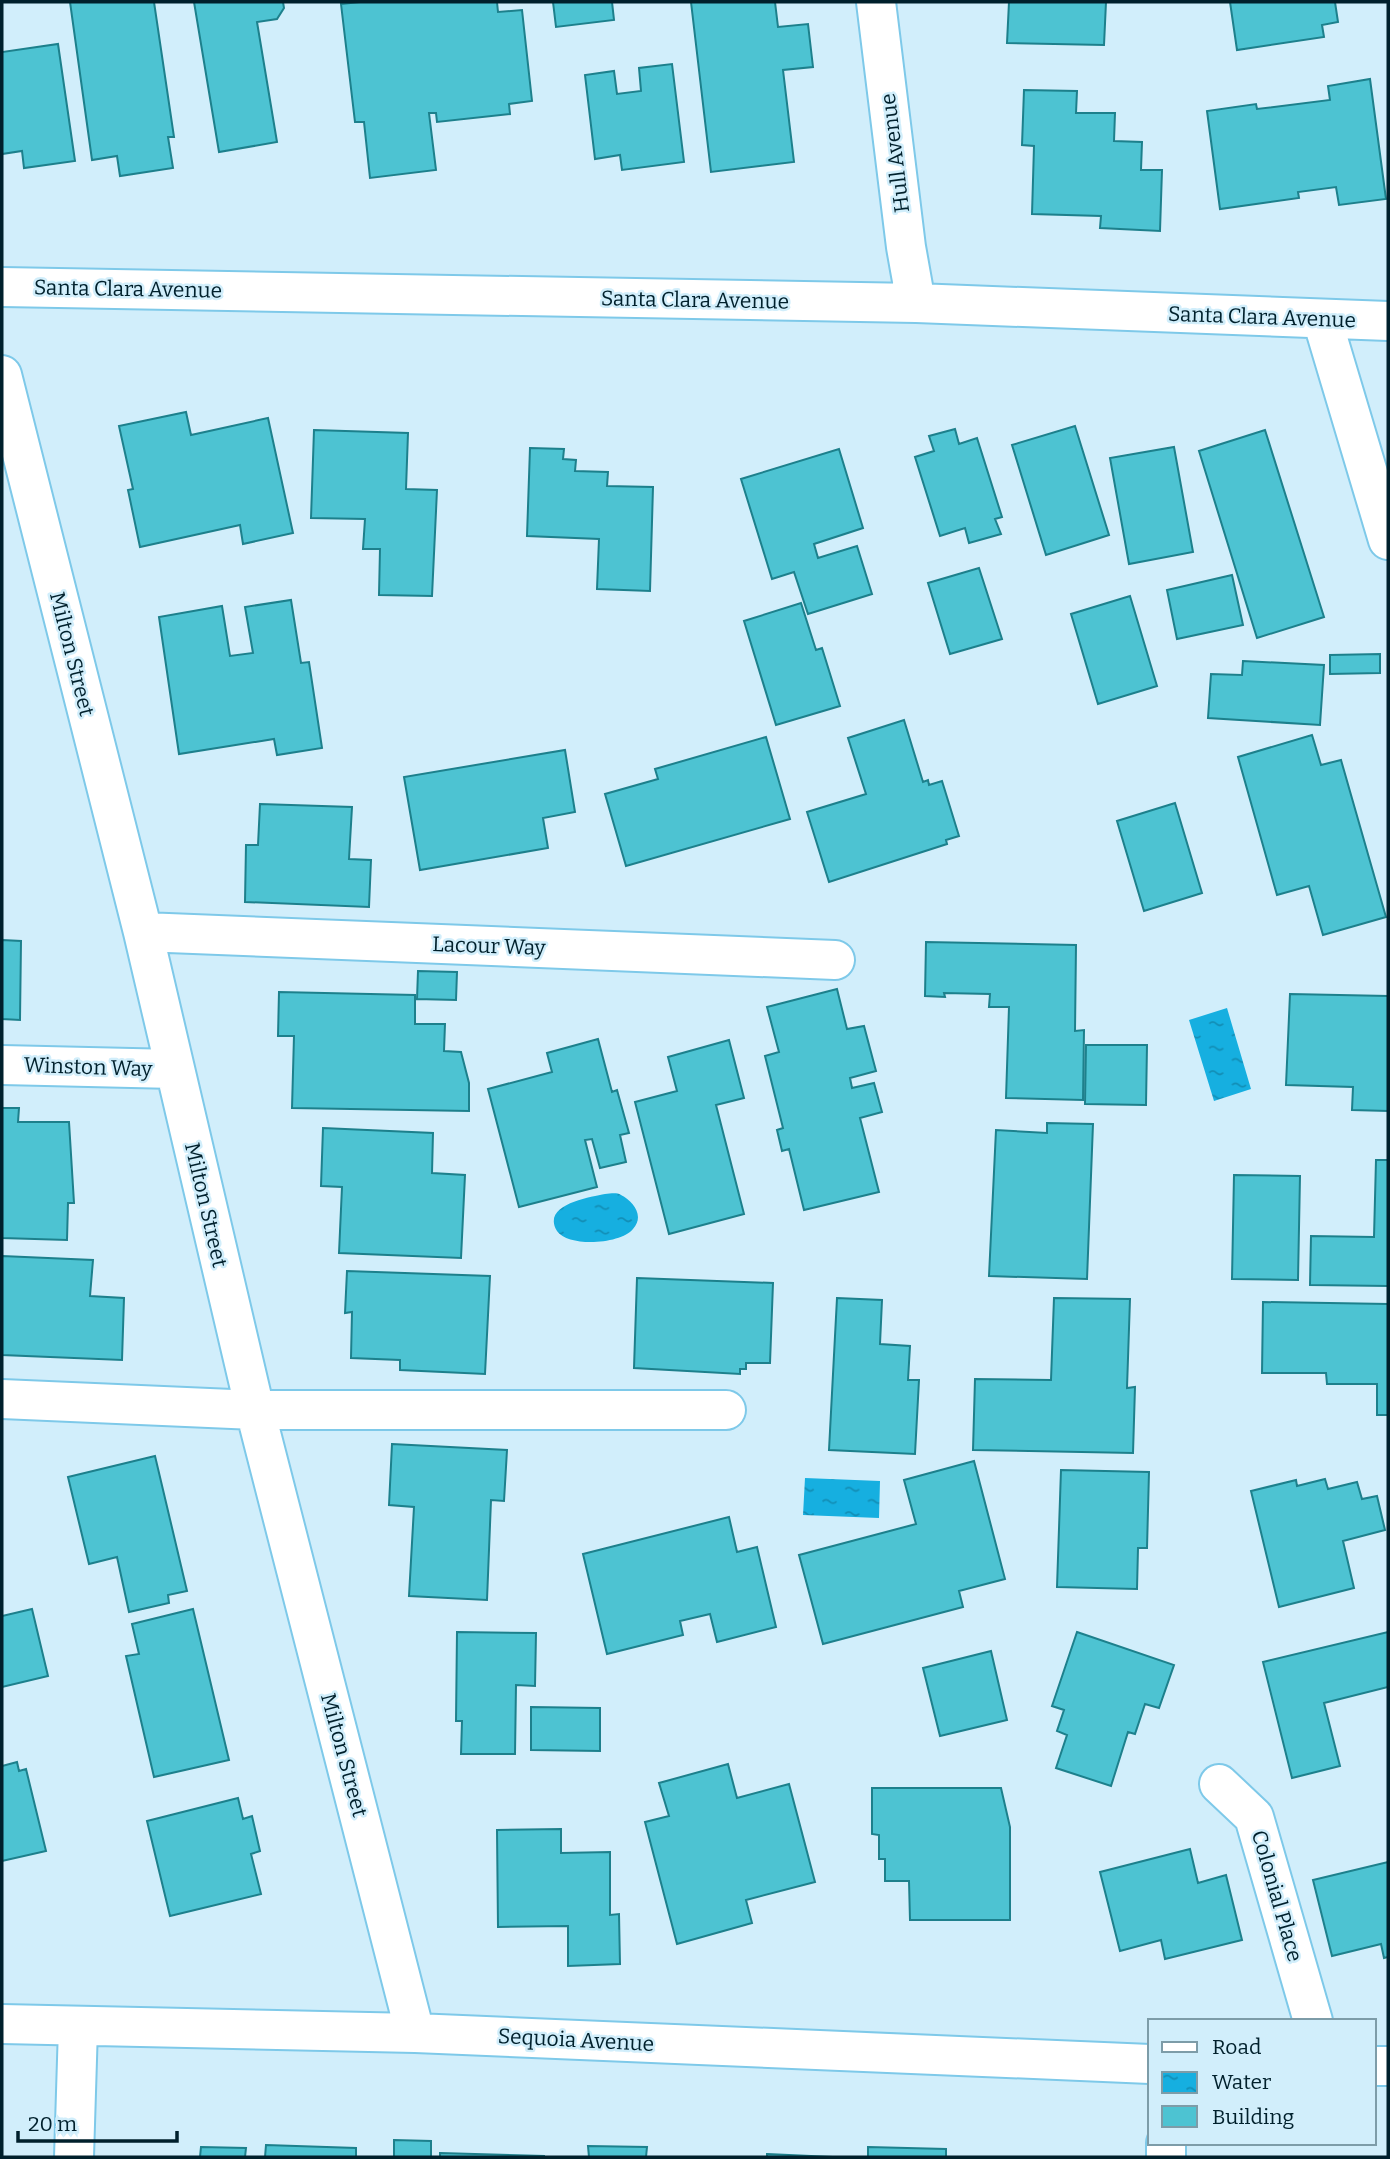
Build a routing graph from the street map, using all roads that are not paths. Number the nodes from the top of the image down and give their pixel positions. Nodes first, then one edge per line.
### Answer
1 (876, 2) edge
2 (2, 287) edge
3 (916, 303) junction
4 (1322, 319) junction
5 (1388, 321) edge
6 (2, 375) edge
7 (1388, 540) edge
8 (143, 932) junction
9 (835, 960) dead end
10 (2, 1065) edge
11 (175, 1069) junction
12 (2, 1399) edge
13 (255, 1410) junction
14 (726, 1410) dead end
15 (1219, 1784) dead end
16 (1312, 2019) edge
17 (2, 2024) edge
18 (78, 2027) junction
19 (415, 2033) junction
20 (1148, 2064) edge
21 (74, 2157) edge

1 - 3 street, Hull Avenue
2 - 3 street, Santa Clara Avenue
3 - 4 street, Santa Clara Avenue
4 - 5 street, Santa Clara Avenue
4 - 7 street
6 - 8 street, Milton Street
8 - 9 street, Lacour Way
8 - 11 street, Milton Street
10 - 11 street, Winston Way
11 - 13 street, Milton Street
12 - 13 street
13 - 14 street
13 - 19 street, Milton Street
15 - 16 street, Colonial Place
17 - 18 street, Sequoia Avenue
18 - 19 street, Sequoia Avenue
18 - 21 street
19 - 20 street, Sequoia Avenue

